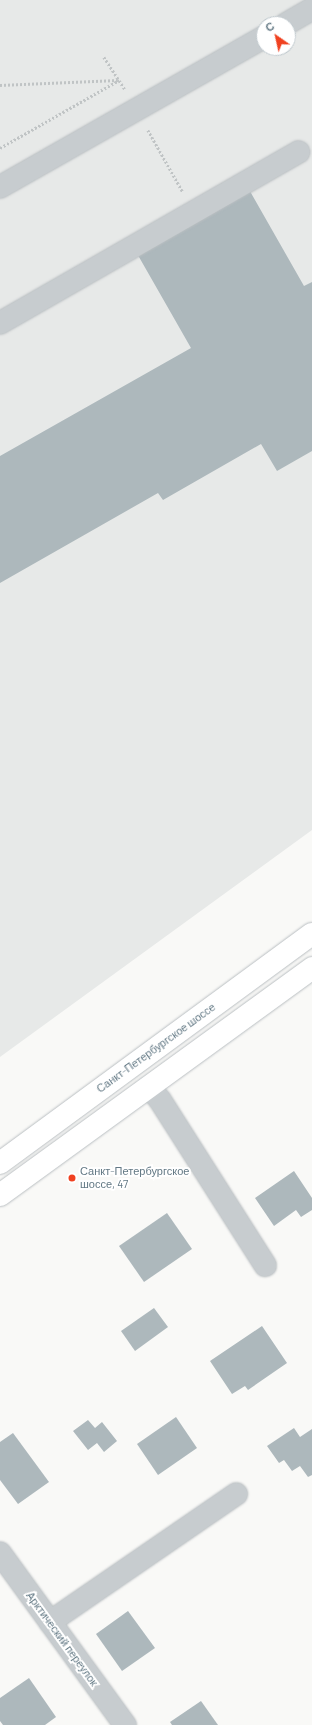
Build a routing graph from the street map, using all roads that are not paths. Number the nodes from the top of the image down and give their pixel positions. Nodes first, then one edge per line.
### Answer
1 (312, 10) edge
2 (296, 19) edge
3 (256, 41) edge
4 (298, 152) dead end
5 (0, 187) edge
6 (0, 323) edge
7 (312, 934) edge
8 (312, 968) edge
9 (149, 1087) junction
10 (0, 1163) edge
11 (0, 1194) edge
12 (265, 1265) dead end
13 (236, 1494) dead end
14 (0, 1553) edge
15 (50, 1622) junction
16 (125, 1725) edge

1 - 2 street
3 - 5 street
4 - 6 street
7 - 10 main road, Санкт-Петербургское шоссе
8 - 9 main road
9 - 11 main road
9 - 12 street
13 - 15 street
14 - 15 street, Арктический переулок
15 - 16 street, Арктический переулок

